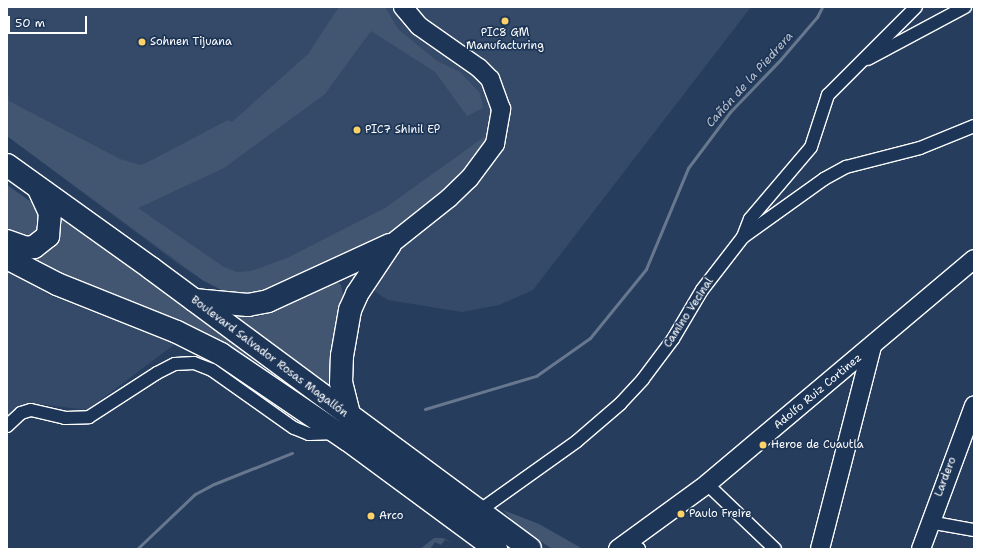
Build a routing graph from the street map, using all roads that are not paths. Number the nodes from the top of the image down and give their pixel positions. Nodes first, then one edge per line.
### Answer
1 (403, 7) edge
2 (916, 7) edge
3 (965, 7) edge
4 (861, 63) junction
5 (974, 126) edge
6 (7, 166) edge
7 (37, 186) junction
8 (743, 237) junction
9 (7, 241) edge
10 (390, 245) junction
11 (7, 258) edge
12 (974, 258) edge
13 (192, 300) junction
14 (872, 347) junction
15 (974, 407) edge
16 (343, 425) junction
17 (7, 426) edge
18 (707, 484) junction
19 (479, 511) junction
20 (937, 523) junction
21 (974, 530) edge
22 (629, 547) edge
23 (496, 549) edge
24 (530, 549) edge
25 (775, 549) edge
26 (820, 549) edge
27 (921, 549) edge

1 - 10 street
2 - 4 street, Camino Vecinal
3 - 4 street
4 - 8 street, Camino Vecinal
5 - 8 street
6 - 7 highway, Boulevard Salvador Rosas Magallón
7 - 9 highway
7 - 13 highway, Boulevard Salvador Rosas Magallón
8 - 19 street, Camino Vecinal
10 - 13 highway
10 - 16 highway
11 - 16 highway, Boulevard Salvador Rosas Magallón
12 - 14 street, Adolfo Ruiz Cortinez
13 - 16 highway, Boulevard Salvador Rosas Magallón
14 - 18 street, Adolfo Ruiz Cortinez
14 - 26 street
15 - 20 street, Lardero
16 - 17 street
16 - 19 highway, Boulevard Salvador Rosas Magallón
16 - 23 highway, Boulevard Salvador Rosas Magallón
18 - 22 street, Adolfo Ruiz Cortinez
18 - 25 street
19 - 24 highway, Boulevard Salvador Rosas Magallón
20 - 21 street
20 - 27 street, Lardero

